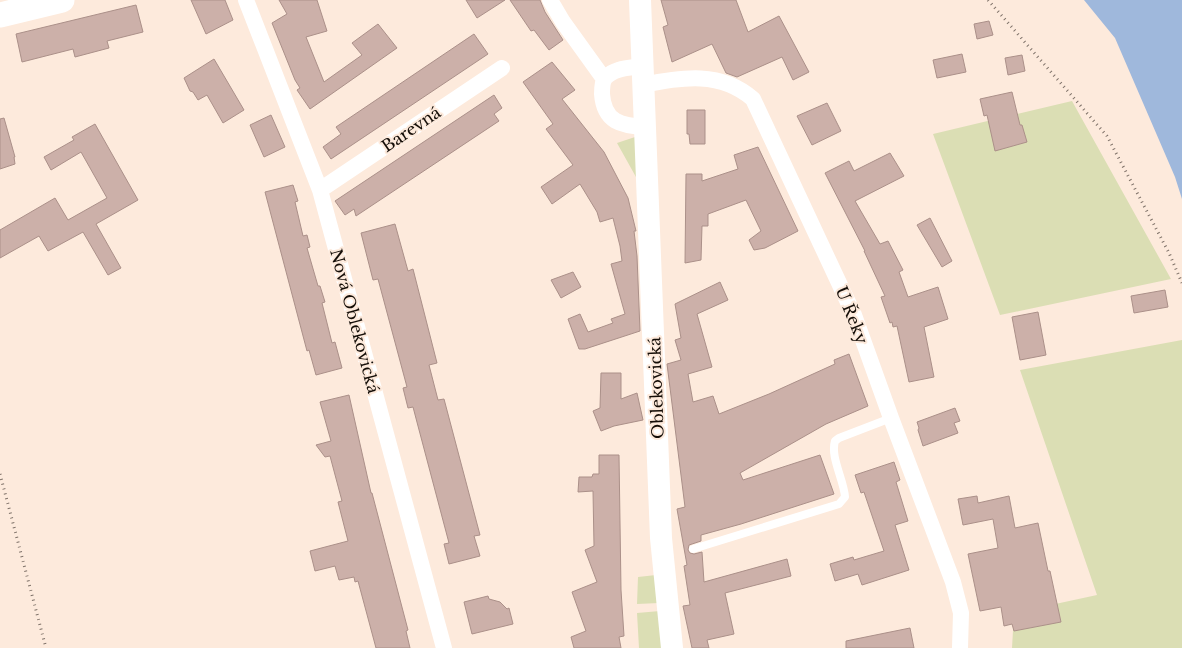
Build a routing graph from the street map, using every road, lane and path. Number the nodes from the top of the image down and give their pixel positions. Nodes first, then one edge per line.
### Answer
1 (62, 0) edge
2 (246, 0) edge
3 (550, 0) edge
4 (640, 0) edge
5 (988, 0) edge
6 (0, 15) edge
7 (502, 68) dead end
8 (642, 76) junction
9 (604, 79) junction
10 (646, 127) junction
11 (320, 190) junction
12 (1182, 283) edge
13 (890, 418) junction
14 (0, 474) edge
15 (693, 549) dead end
16 (46, 648) edge
17 (444, 648) edge
18 (672, 648) edge
19 (960, 648) edge

1 - 6 main road
2 - 11 street, Nová Oblekovická
3 - 9 street
4 - 8 street, Oblekovická
5 - 12 path
7 - 11 street, Barevná
8 - 9 street
8 - 10 street, Oblekovická
8 - 13 street, U Řeky
9 - 10 street
10 - 18 street, Oblekovická
11 - 17 street, Nová Oblekovická
13 - 15 lane
13 - 19 street, U Řeky
14 - 16 path

